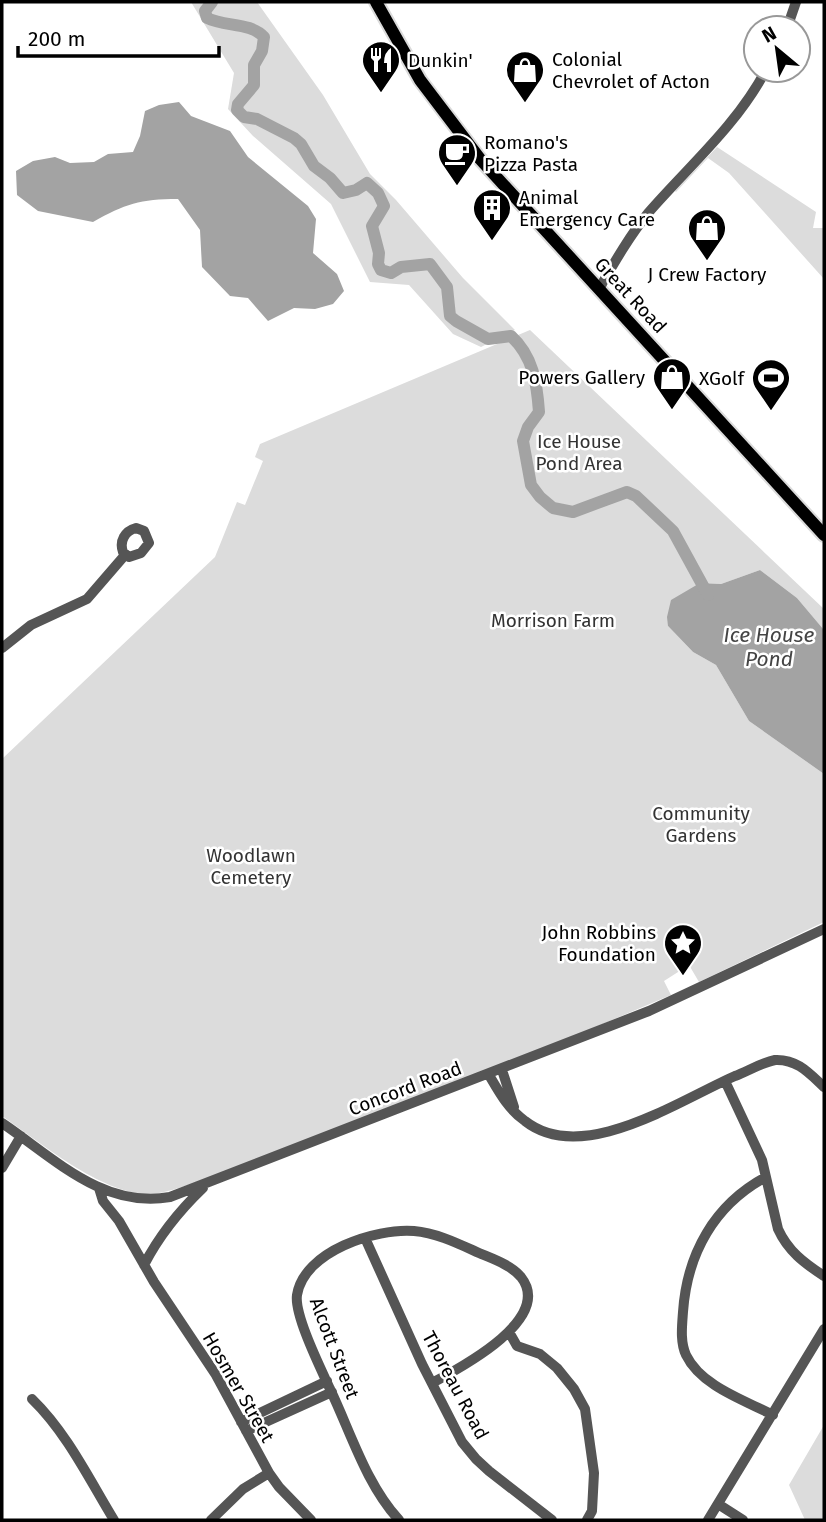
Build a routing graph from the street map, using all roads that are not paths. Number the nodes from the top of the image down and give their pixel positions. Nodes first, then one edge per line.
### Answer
1 (376, 2) edge
2 (758, 84) edge
3 (599, 289) junction
4 (824, 535) edge
5 (125, 555) dead end
6 (2, 648) edge
7 (824, 929) edge
8 (502, 1070) junction
9 (489, 1075) junction
10 (725, 1081) junction
11 (824, 1087) edge
12 (520, 1117) junction
13 (2, 1123) edge
14 (21, 1136) junction
15 (2, 1168) edge
16 (766, 1177) junction
17 (207, 1184) junction
18 (99, 1188) junction
19 (365, 1238) junction
20 (145, 1265) junction
21 (824, 1276) edge
22 (824, 1329) edge
23 (509, 1332) junction
24 (327, 1381) junction
25 (432, 1383) junction
26 (331, 1392) junction
27 (32, 1399) dead end
28 (774, 1415) junction
29 (244, 1427) junction
30 (269, 1473) junction
31 (718, 1504) junction
32 (114, 1520) edge
33 (211, 1520) edge
34 (311, 1520) edge
35 (399, 1520) edge
36 (552, 1520) edge
37 (587, 1520) edge
38 (708, 1520) edge
39 (743, 1520) edge

1 - 3 main road, Great Road
2 - 3 street
3 - 4 main road, Great Road
5 - 6 street
7 - 8 street, Concord Road
8 - 9 street, Concord Road
8 - 12 street
9 - 12 street
9 - 17 street, Concord Road
10 - 11 street
10 - 12 street
10 - 16 street
13 - 14 street, Concord Road
14 - 15 street
14 - 18 street, Concord Road
16 - 21 street
16 - 28 street
17 - 18 street, Concord Road
17 - 20 street
18 - 20 street, Hosmer Street
19 - 23 street, Alcott Street
19 - 24 street, Alcott Street
19 - 25 street, Thoreau Road
20 - 29 street, Hosmer Street
22 - 28 street
23 - 25 street, Alcott Street
23 - 37 street
24 - 26 street, Alcott Street
24 - 29 street
25 - 36 street, Thoreau Road
26 - 29 street
26 - 35 street, Alcott Street
27 - 32 street
28 - 31 street
29 - 30 street, Hosmer Street
30 - 33 street
30 - 34 street, Hosmer Street
31 - 38 street
31 - 39 street

